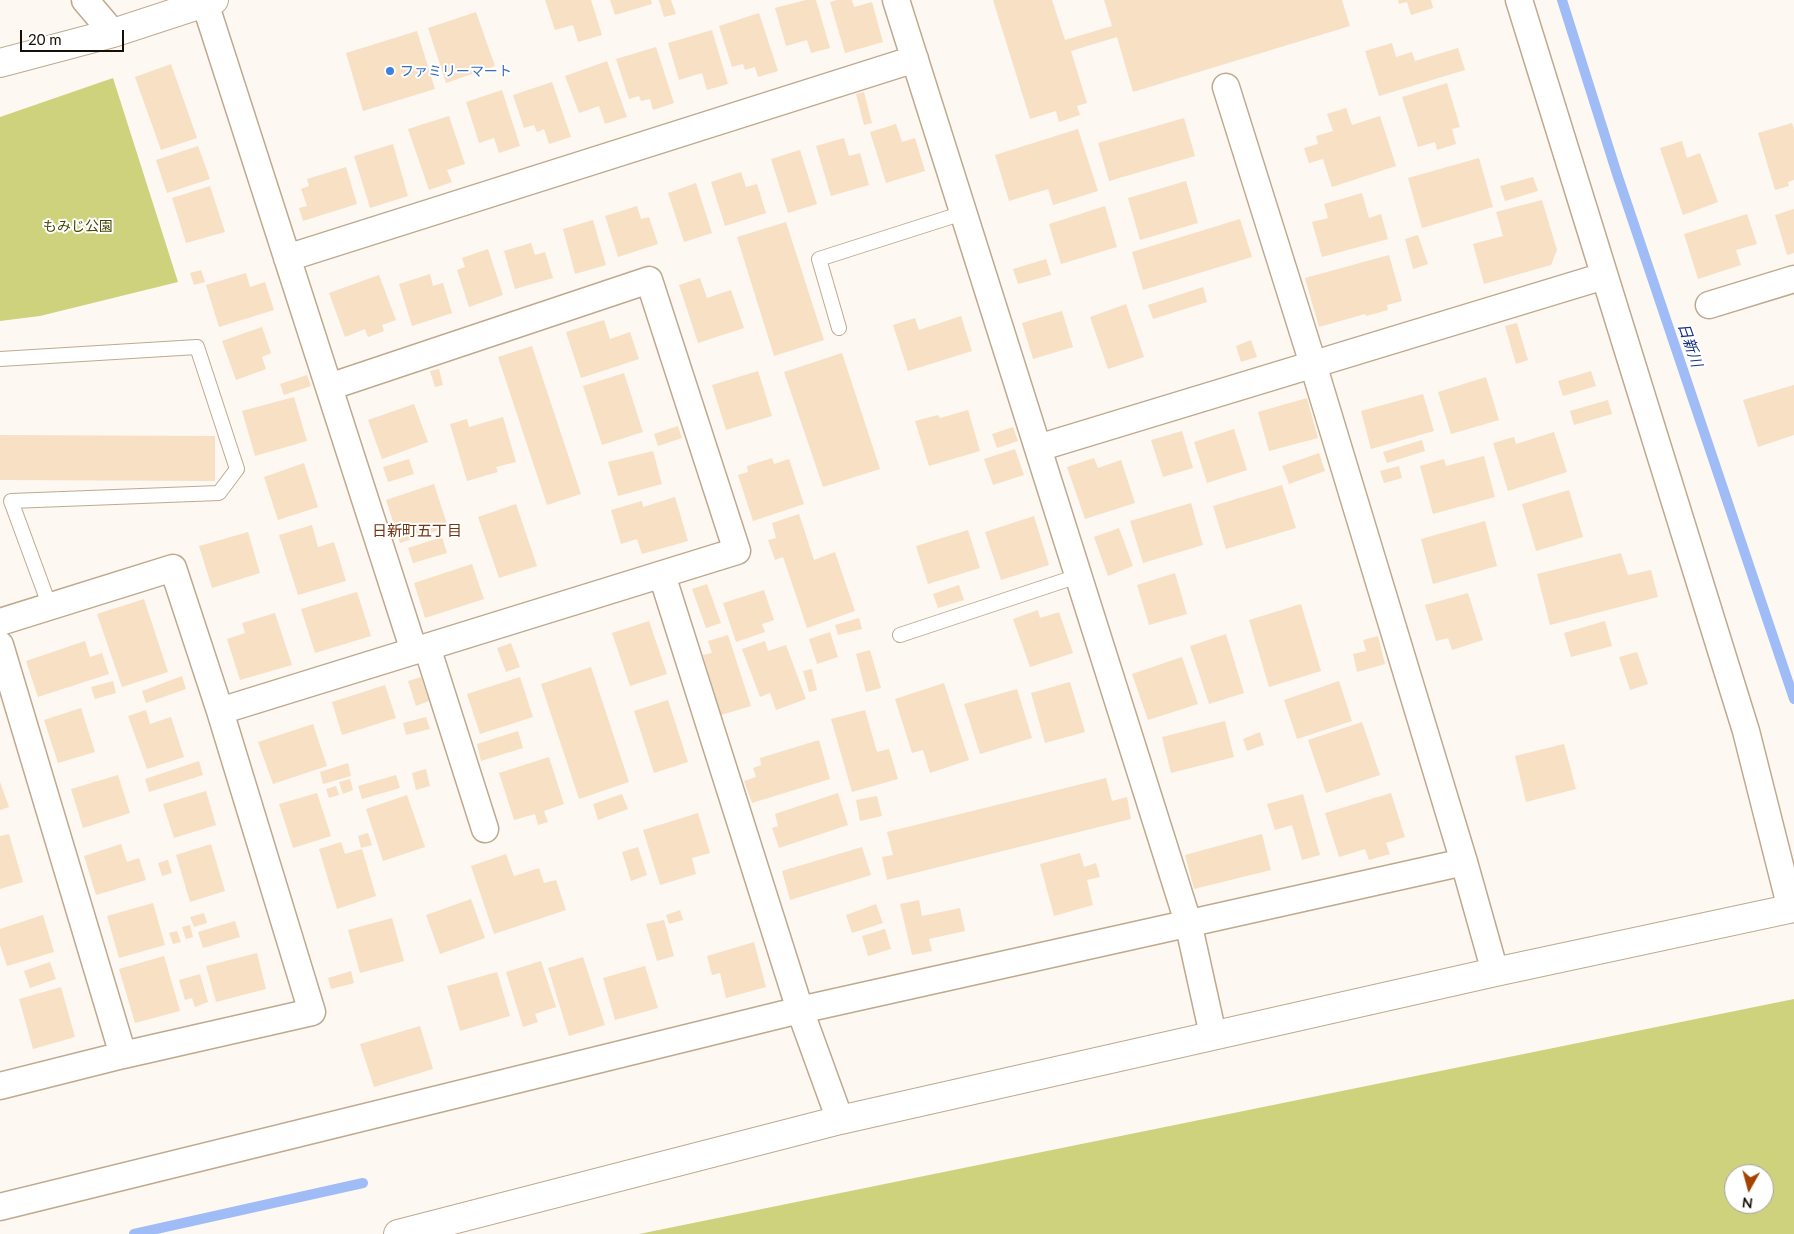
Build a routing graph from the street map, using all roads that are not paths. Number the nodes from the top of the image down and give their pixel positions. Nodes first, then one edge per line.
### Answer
1 (85, 0) edge
2 (896, 0) edge
3 (1519, 0) edge
4 (210, 1) edge
5 (113, 33) junction
6 (915, 59) junction
7 (0, 63) edge
8 (1226, 87) dead end
9 (964, 213) junction
10 (287, 258) junction
11 (1604, 276) junction
12 (1794, 279) edge
13 (1709, 305) dead end
14 (839, 328) dead end
15 (0, 358) edge
16 (1313, 364) junction
17 (329, 387) junction
18 (1038, 448) junction
19 (662, 575) junction
20 (1078, 576) junction
21 (50, 606) junction
22 (0, 622) edge
23 (900, 635) dead end
24 (0, 645) edge
25 (420, 649) junction
26 (220, 711) junction
27 (485, 829) dead end
28 (1464, 862) junction
29 (1792, 909) edge
30 (1188, 922) junction
31 (1495, 972) junction
32 (800, 1010) junction
33 (1213, 1035) junction
34 (123, 1055) junction
35 (0, 1086) edge
36 (840, 1120) junction
37 (0, 1207) edge
38 (398, 1234) edge

1 - 5 street
2 - 6 street
3 - 11 street
4 - 5 street
4 - 10 street
5 - 7 street
6 - 9 street
6 - 10 street
8 - 16 street
9 - 14 lane
9 - 18 street
10 - 17 street
11 - 16 street
11 - 29 street
12 - 13 street
15 - 21 lane
16 - 18 street
16 - 28 street
17 - 19 street
17 - 25 street
18 - 20 street
19 - 25 street
19 - 32 street
20 - 23 lane
20 - 30 street
21 - 22 street
21 - 26 street
24 - 34 street
25 - 26 street
25 - 27 street
26 - 34 street
28 - 30 street
28 - 31 street
29 - 31 street
30 - 32 street
30 - 33 street
31 - 33 street
32 - 36 street
32 - 37 street
33 - 36 street
34 - 35 street
36 - 38 street

